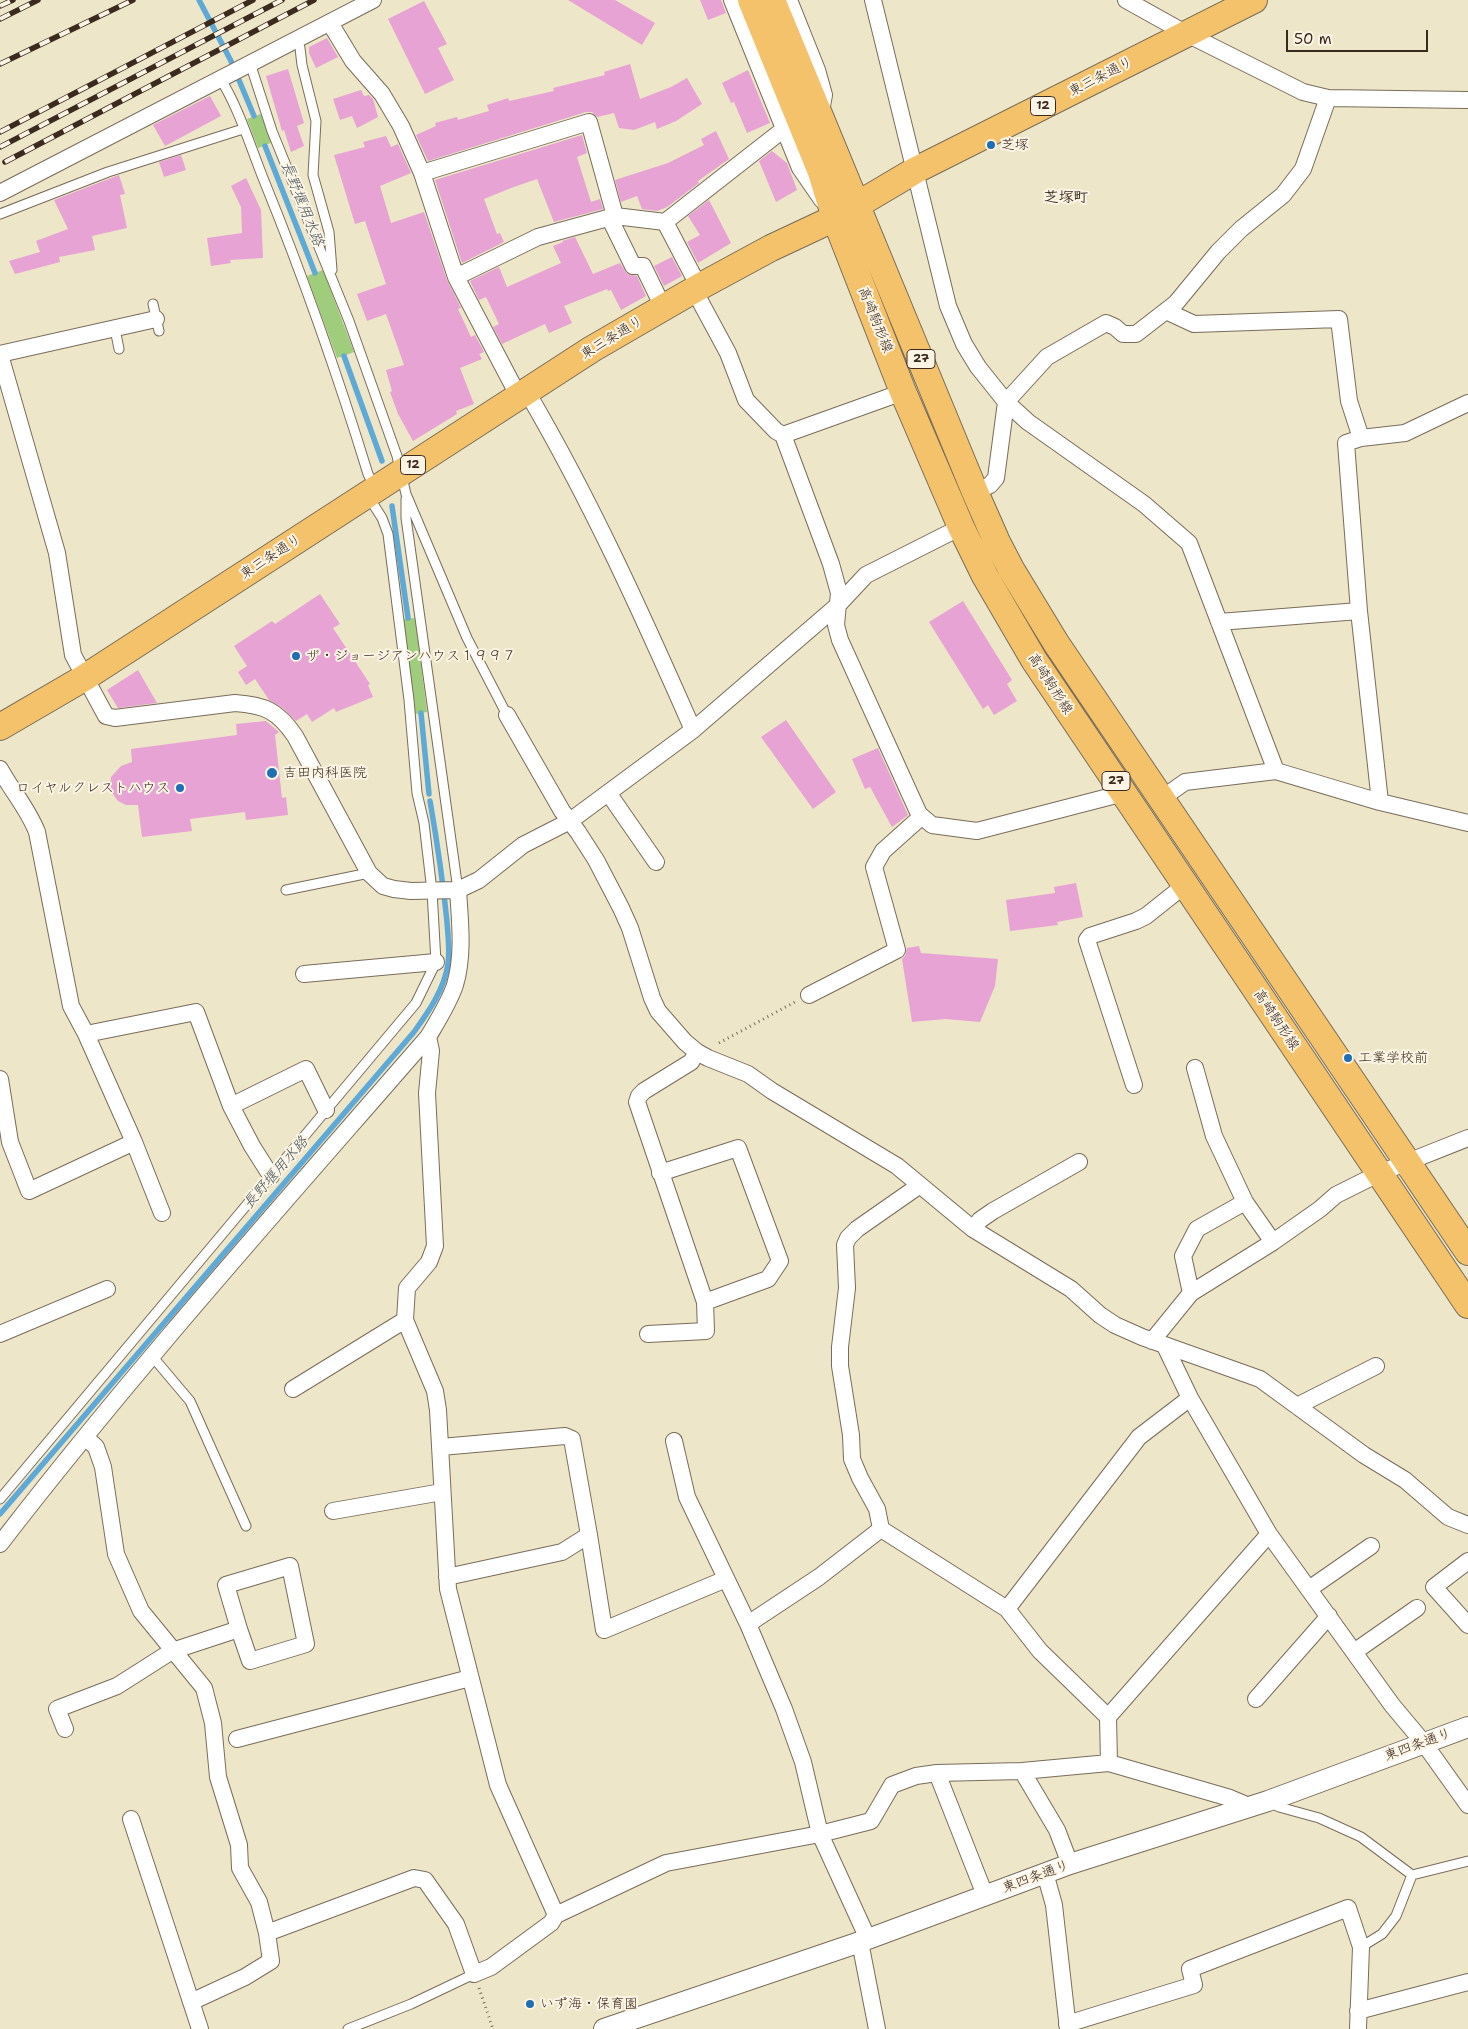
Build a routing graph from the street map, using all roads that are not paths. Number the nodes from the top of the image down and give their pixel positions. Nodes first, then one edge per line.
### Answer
1 (373, 0) edge
2 (732, 0) edge
3 (751, 0) edge
4 (772, 0) edge
5 (789, 0) edge
6 (873, 0) edge
7 (1126, 0) edge
8 (1254, 0) edge
9 (330, 23) junction
10 (1187, 34) junction
11 (297, 39) junction
12 (247, 65) junction
13 (222, 77) junction
14 (1328, 98) junction
15 (1468, 100) edge
16 (801, 122) junction
17 (242, 129) junction
18 (916, 170) junction
19 (422, 173) junction
20 (0, 193) edge
21 (845, 212) junction
22 (0, 214) edge
23 (612, 217) junction
24 (665, 222) junction
25 (456, 277) junction
26 (332, 278) junction
27 (697, 288) junction
28 (663, 308) junction
29 (1166, 311) junction
30 (156, 318) dead end
31 (115, 329) junction
32 (119, 349) dead end
33 (0, 354) edge
34 (903, 392) junction
35 (523, 394) junction
36 (1006, 402) junction
37 (1468, 403) edge
38 (783, 435) junction
39 (1361, 438) junction
40 (403, 483) junction
41 (371, 491) junction
42 (975, 492) junction
43 (961, 527) junction
44 (838, 605) junction
45 (1359, 611) junction
46 (1219, 622) junction
47 (84, 678) junction
48 (507, 715) joint
49 (0, 727) edge
50 (693, 730) junction
51 (0, 770) edge
52 (1276, 771) junction
53 (1124, 793) junction
54 (609, 794) junction
55 (1161, 799) junction
56 (1380, 802) junction
57 (921, 817) junction
58 (570, 822) junction
59 (1468, 823) edge
60 (656, 862) dead end
61 (369, 873) junction
62 (1185, 885) junction
63 (286, 890) dead end
64 (443, 890) junction
65 (436, 962) junction
66 (304, 974) dead end
67 (809, 994) road end
68 (86, 1034) junction
69 (428, 1037) junction
70 (703, 1055) junction
71 (1195, 1068) dead end
72 (0, 1079) edge
73 (1134, 1084) dead end
74 (231, 1106) junction
75 (326, 1110) junction
76 (1468, 1138) edge
77 (134, 1142) junction
78 (1079, 1162) dead end
79 (1408, 1162) junction
80 (660, 1173) junction
81 (1380, 1173) junction
82 (271, 1176) junction
83 (920, 1185) junction
84 (1245, 1202) junction
85 (162, 1213) dead end
86 (973, 1229) junction
87 (1273, 1242) junction
88 (1468, 1252) edge
89 (107, 1289) dead end
90 (1191, 1293) junction
91 (705, 1302) junction
92 (1468, 1305) edge
93 (406, 1320) junction
94 (0, 1334) edge
95 (648, 1334) dead end
96 (1158, 1343) junction
97 (152, 1356) junction
98 (1376, 1366) dead end
99 (293, 1389) dead end
100 (1190, 1398) junction
101 (1297, 1406) junction
102 (85, 1437) junction
103 (674, 1441) dead end
104 (441, 1447) junction
105 (442, 1492) junction
106 (0, 1499) edge
107 (333, 1511) dead end
108 (1468, 1525) edge
109 (246, 1526) dead end
110 (881, 1529) junction
111 (1269, 1534) junction
112 (590, 1535) junction
113 (0, 1544) edge
114 (1371, 1546) dead end
115 (1468, 1561) edge
116 (447, 1577) junction
117 (726, 1579) junction
118 (1309, 1589) junction
119 (1417, 1608) dead end
120 (1007, 1609) junction
121 (1328, 1616) junction
122 (748, 1624) junction
123 (1468, 1625) edge
124 (240, 1629) junction
125 (172, 1651) junction
126 (1354, 1652) junction
127 (470, 1678) junction
128 (1256, 1699) dead end
129 (1108, 1718) junction
130 (1468, 1727) edge
131 (65, 1729) dead end
132 (237, 1739) dead end
133 (1424, 1742) junction
134 (1109, 1762) junction
135 (1022, 1771) junction
136 (937, 1772) junction
137 (1258, 1803) junction
138 (1468, 1806) edge
139 (131, 1819) dead end
140 (820, 1834) junction
141 (1468, 1861) edge
142 (1070, 1864) junction
143 (1045, 1873) junction
144 (1412, 1875) junction
145 (985, 1896) junction
146 (556, 1915) junction
147 (266, 1933) junction
148 (864, 1940) junction
149 (1361, 1946) junction
150 (474, 1974) junction
151 (1468, 1982) edge
152 (191, 2002) junction
153 (1358, 2011) junction
154 (633, 2024) edge
155 (1067, 2026) edge
156 (200, 2029) edge
157 (348, 2029) edge
158 (604, 2029) edge
159 (877, 2029) edge
160 (1358, 2029) edge

1 - 9 street
2 - 16 street
3 - 16 main road, 高崎駒形線 / 27
4 - 16 main road, 高崎駒形線 / 27
5 - 16 street
6 - 18 street
7 - 10 street
8 - 10 main road, 東三条通り / 12
9 - 11 street
9 - 19 street
10 - 14 street
10 - 18 main road, 東三条通り / 12
11 - 12 street
11 - 26 lane
12 - 13 street
12 - 26 lane
13 - 17 lane
13 - 20 street
14 - 15 street
14 - 29 street
16 - 21 main road, 高崎駒形線 / 27
16 - 24 street
17 - 22 lane
17 - 41 lane
18 - 21 main road, 東三条通り / 12
18 - 36 street
19 - 23 street
19 - 25 street
21 - 27 main road, 東三条通り / 12
21 - 34 main road, 高崎駒形線 / 27
21 - 42 main road, 高崎駒形線 / 27
23 - 24 street
23 - 25 street
23 - 28 street
24 - 27 street
25 - 35 street
26 - 40 lane
27 - 28 main road, 東三条通り / 12
27 - 38 street
28 - 35 main road, 東三条通り / 12
29 - 36 street
29 - 39 street
30 - 31 street
31 - 32 lane
31 - 33 street
33 - 47 street
34 - 38 street
34 - 43 main road, 高崎駒形線 / 27
35 - 40 main road, 東三条通り / 12
35 - 50 street
36 - 42 street
36 - 46 street
37 - 39 street
38 - 44 street
39 - 45 street
40 - 41 main road, 東三条通り / 12
40 - 48 lane
40 - 64 lane
41 - 47 main road, 東三条通り / 12
41 - 64 lane
42 - 55 main road, 高崎駒形線 / 27
43 - 44 street
43 - 53 main road, 高崎駒形線 / 27
44 - 50 street
44 - 57 street
45 - 46 street
45 - 56 street
46 - 52 street
47 - 49 main road, 東三条通り / 12
47 - 61 street
48 - 58 street
50 - 54 street
51 - 68 street
52 - 55 street
52 - 56 street
53 - 57 street
53 - 62 main road, 高崎駒形線 / 27
54 - 58 street
54 - 60 street
55 - 79 main road, 高崎駒形線 / 27
56 - 59 street
57 - 67 street
58 - 64 street
58 - 70 street
61 - 63 lane
61 - 64 street
62 - 73 street
62 - 81 main road, 高崎駒形線 / 27
64 - 65 lane
64 - 69 street
65 - 66 street
65 - 75 lane
68 - 74 street
68 - 77 street
69 - 93 street
69 - 97 street
70 - 80 street
70 - 83 street
71 - 84 street
72 - 77 street
74 - 75 street
74 - 82 street
75 - 82 lane
76 - 79 street
77 - 85 street
78 - 86 street
79 - 81 street
79 - 88 main road, 高崎駒形線 / 27
80 - 91 street
80 - 91 street
81 - 87 street
81 - 92 main road, 高崎駒形線 / 27
82 - 106 lane
83 - 86 street
83 - 110 street
84 - 87 street
84 - 90 street
86 - 96 street
87 - 90 street
89 - 94 street
90 - 96 street
91 - 95 street
93 - 99 street
93 - 104 street
96 - 100 street
96 - 101 street
97 - 102 street
97 - 109 lane
98 - 101 street
100 - 111 street
100 - 120 street
101 - 108 street
102 - 113 street
102 - 125 street
103 - 117 street
104 - 105 street
104 - 112 street
105 - 107 street
105 - 116 street
110 - 120 street
110 - 122 street
111 - 118 street
111 - 129 street
112 - 116 street
112 - 117 street
114 - 118 street
115 - 123 street
116 - 127 street
117 - 122 street
118 - 121 street
119 - 126 street
120 - 129 street
121 - 126 street
121 - 128 street
122 - 140 street
124 - 124 street
124 - 125 street
125 - 131 street
125 - 147 street
126 - 133 street
127 - 132 street
127 - 146 street
129 - 134 street
130 - 133 street, 東四条通り
133 - 137 street, 東四条通り
133 - 138 street
134 - 135 street
134 - 137 street
135 - 136 street
135 - 142 street
136 - 140 street
136 - 145 street
137 - 142 street, 東四条通り
137 - 144 lane
139 - 152 street
140 - 146 street
140 - 148 street
141 - 144 lane
142 - 143 street, 東四条通り
143 - 145 street, 東四条通り
143 - 155 street
144 - 149 lane
145 - 148 street, 東四条通り
146 - 150 street
147 - 150 street
147 - 152 street
148 - 154 street, 東四条通り
148 - 159 street
149 - 153 street
149 - 155 street
150 - 157 lane
151 - 153 street
152 - 156 street
153 - 160 street
154 - 158 street, 東四条通り

